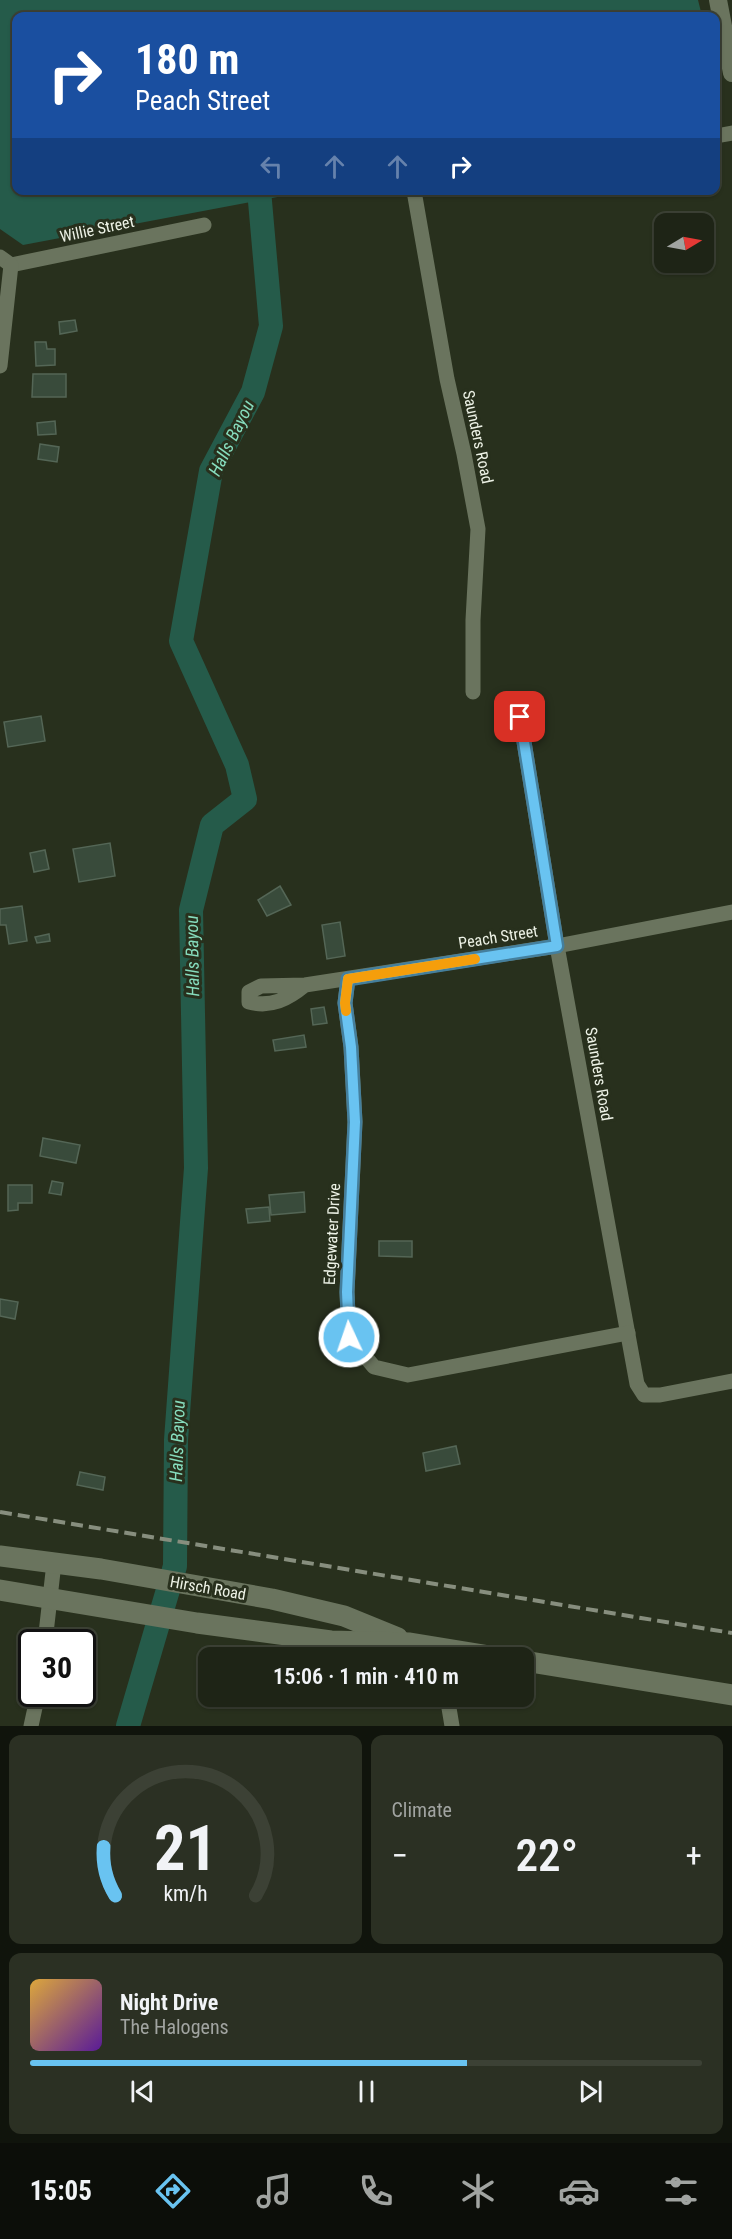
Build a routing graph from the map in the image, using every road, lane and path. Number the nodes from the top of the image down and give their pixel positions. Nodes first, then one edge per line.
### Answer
1 (718, 0) edge
2 (732, 73) edge
3 (416, 195) edge
4 (204, 225) dead end
5 (6, 261) edge
6 (0, 366) edge
7 (473, 692) dead end
8 (520, 717) dead end
9 (732, 912) edge
10 (557, 946) junction
11 (348, 979) junction
12 (305, 985) dead end
13 (628, 1333) junction
14 (732, 1381) edge
15 (0, 1556) edge
16 (54, 1563) junction
17 (0, 1590) edge
18 (50, 1598) junction
19 (46, 1629) edge
20 (410, 1643) junction
21 (423, 1647) edge
22 (534, 1663) edge
23 (732, 1695) edge
24 (35, 1707) edge
25 (449, 1707) edge
26 (31, 1726) edge
27 (452, 1726) edge

1 - 2 street
3 - 7 street, Saunders Road
4 - 5 street, Willie Street
5 - 6 street
8 - 10 street, Saunders Road
9 - 10 street, Peach Street
10 - 11 street, Peach Street
10 - 13 street, Saunders Road
11 - 12 street, Peach Street
11 - 13 street, Edgewater Drive
13 - 14 street, Saunders Road
15 - 16 main road, Hirsch Road
16 - 18 street
16 - 20 main road, Hirsch Road
17 - 18 main road, Hirsch Road
18 - 19 street
18 - 20 main road, Hirsch Road
20 - 21 main road, Hirsch Road
22 - 23 main road
24 - 26 street
25 - 27 street

